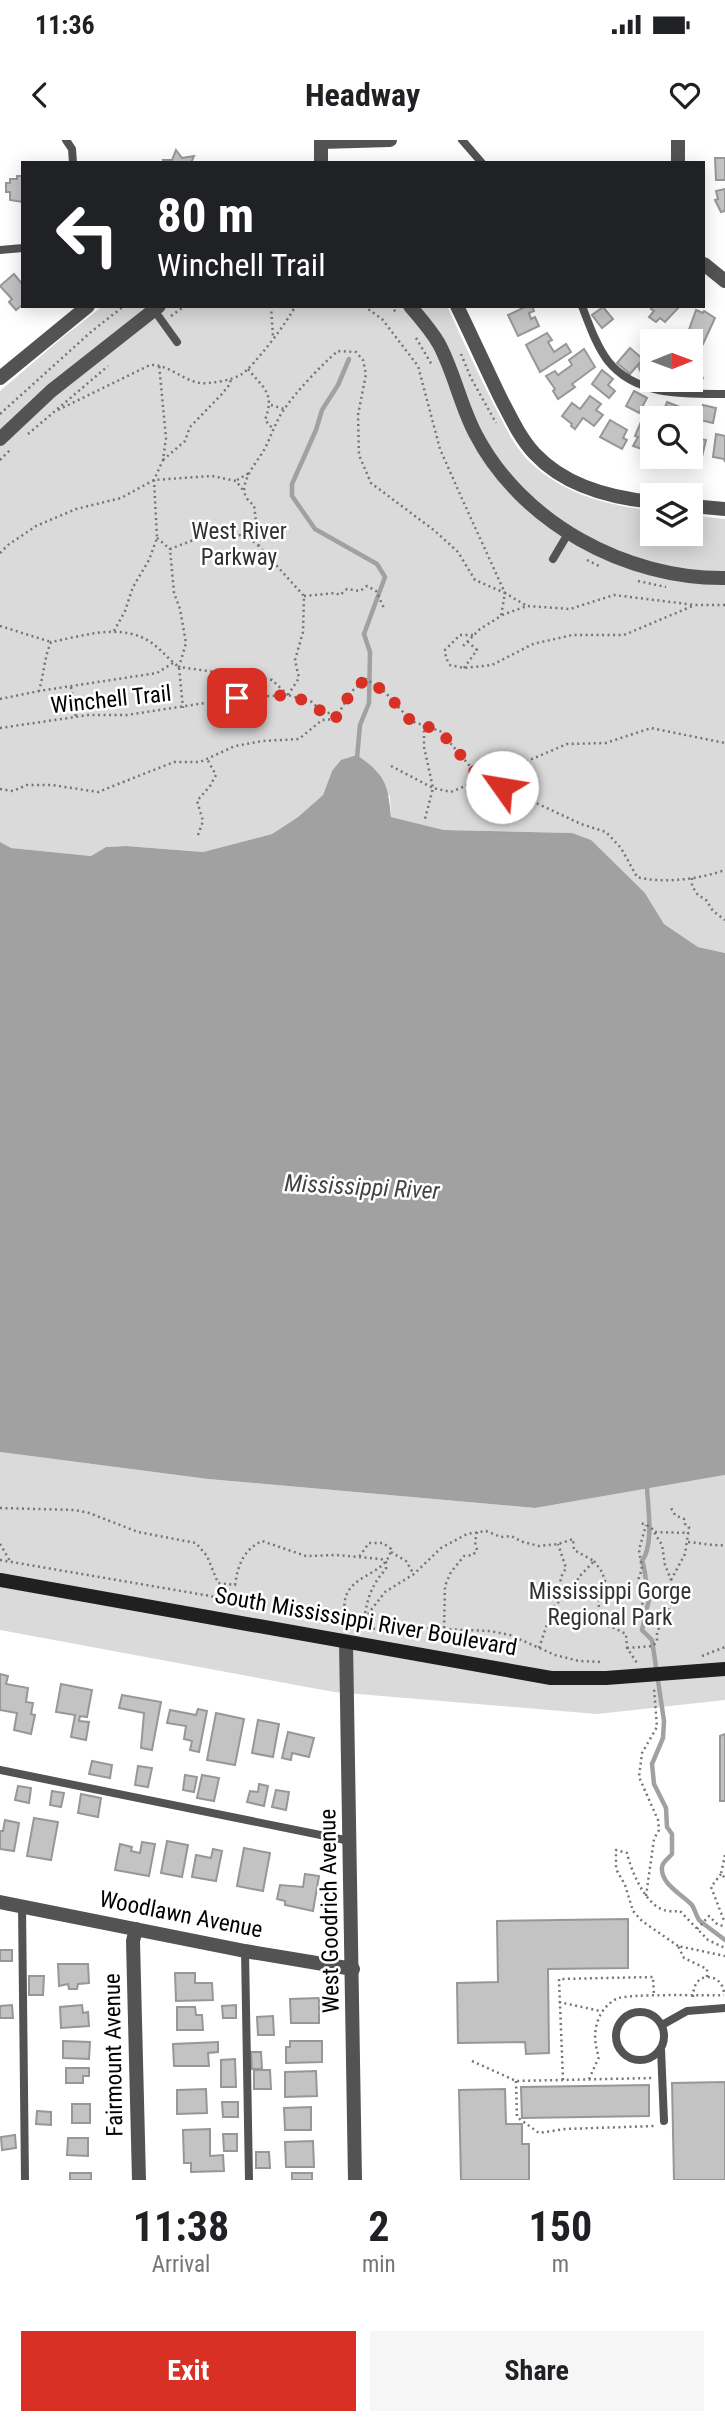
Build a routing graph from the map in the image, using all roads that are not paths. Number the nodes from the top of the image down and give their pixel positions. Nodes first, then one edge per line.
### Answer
1 (66, 140) edge
2 (390, 140) edge
3 (462, 140) edge
4 (678, 140) edge
5 (321, 141) edge
6 (73, 161) edge
7 (321, 161) edge
8 (480, 161) edge
9 (678, 161) edge
10 (21, 248) edge
11 (0, 250) edge
12 (705, 265) edge
13 (725, 281) edge
14 (86, 308) edge
15 (412, 308) edge
16 (458, 308) edge
17 (583, 308) edge
18 (158, 313) edge
19 (177, 342) dead end
20 (0, 378) edge
21 (725, 394) edge
22 (0, 439) edge
23 (640, 500) edge
24 (703, 507) edge
25 (725, 509) edge
26 (569, 532) junction
27 (553, 559) dead end
28 (725, 578) edge
29 (0, 1580) edge
30 (346, 1642) junction
31 (725, 1669) edge
32 (0, 1770) edge
33 (350, 1841) junction
34 (0, 1902) edge
35 (22, 1906) junction
36 (136, 1929) junction
37 (245, 1951) junction
38 (354, 1969) junction
39 (725, 2008) edge
40 (662, 2025) junction
41 (661, 2049) junction
42 (660, 2123) road end
43 (26, 2180) edge
44 (139, 2180) edge
45 (249, 2180) edge
46 (355, 2180) edge

1 - 6 lane
2 - 5 street
3 - 8 lane
4 - 9 street
5 - 7 street
10 - 11 lane
12 - 13 street
14 - 20 street
15 - 26 street
16 - 23 street
17 - 21 lane
18 - 19 lane
18 - 22 street
24 - 25 street
26 - 27 lane
26 - 28 street
29 - 30 street, South Mississippi River Boulevard
30 - 31 street, South Mississippi River Boulevard
30 - 33 street, West Goodrich Avenue
32 - 33 lane
33 - 38 street, West Goodrich Avenue
34 - 35 street, Woodlawn Avenue
35 - 36 street, Woodlawn Avenue
35 - 43 lane
36 - 37 street, Woodlawn Avenue
36 - 44 street, Fairmount Avenue
37 - 38 street, Woodlawn Avenue
37 - 45 lane
38 - 46 street, West Goodrich Avenue
39 - 40 lane
40 - 41 lane
40 - 41 lane
41 - 42 lane

